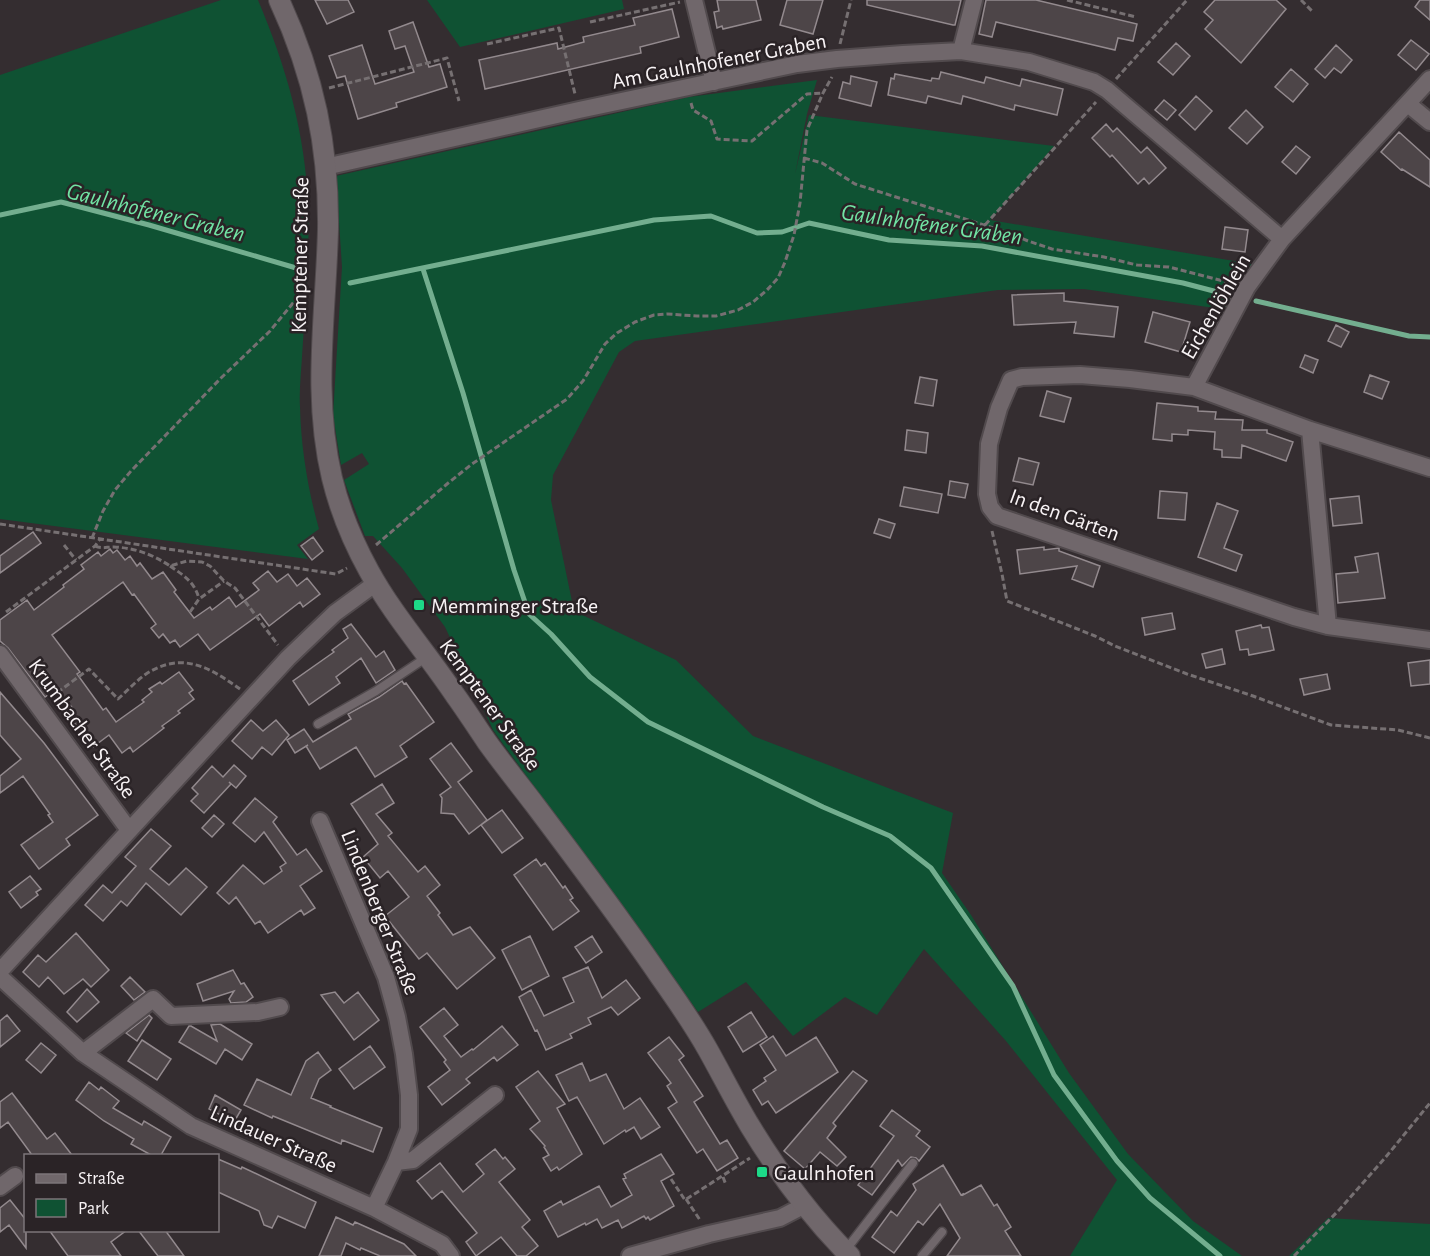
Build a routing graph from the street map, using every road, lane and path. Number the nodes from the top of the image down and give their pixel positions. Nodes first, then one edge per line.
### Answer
1 (279, 0) edge
2 (687, 0) edge
3 (694, 0) edge
4 (851, 0) edge
5 (974, 0) edge
6 (1067, 0) edge
7 (1187, 0) edge
8 (1301, 0) edge
9 (1314, 12) dead end
10 (1136, 16) dead end
11 (590, 22) dead end
12 (487, 44) dead end
13 (961, 51) junction
14 (837, 59) junction
15 (1430, 79) edge
16 (714, 82) junction
17 (686, 88) junction
18 (1107, 90) junction
19 (314, 92) junction
20 (823, 93) junction
21 (459, 101) dead end
22 (1408, 104) junction
23 (579, 110) junction
24 (1430, 122) edge
25 (804, 158) junction
26 (325, 167) junction
27 (985, 225) junction
28 (1282, 240) junction
29 (325, 284) junction
30 (1247, 287) junction
31 (1194, 387) junction
32 (1310, 430) junction
33 (1430, 468) edge
34 (990, 507) junction
35 (0, 524) edge
36 (92, 538) junction
37 (100, 539) junction
38 (64, 545) dead end
39 (94, 546) junction
40 (361, 556) junction
41 (75, 560) junction
42 (170, 566) junction
43 (224, 580) junction
44 (376, 584) junction
45 (199, 599) junction
46 (6, 612) dead end
47 (190, 612) dead end
48 (1328, 626) junction
49 (1430, 640) edge
50 (0, 654) edge
51 (427, 657) junction
52 (288, 658) junction
53 (251, 697) junction
54 (39, 707) junction
55 (318, 724) dead end
56 (1430, 738) edge
57 (320, 821) dead end
58 (129, 830) junction
59 (0, 971) edge
60 (0, 976) edge
61 (280, 1007) dead end
62 (83, 1053) junction
63 (495, 1095) dead end
64 (1430, 1103) edge
65 (764, 1149) junction
66 (396, 1162) junction
67 (913, 1163) dead end
68 (15, 1176) dead end
69 (723, 1177) junction
70 (671, 1179) dead end
71 (726, 1185) dead end
72 (0, 1187) edge
73 (686, 1199) junction
74 (805, 1205) junction
75 (374, 1208) junction
76 (942, 1232) dead end
77 (709, 1234) junction
78 (847, 1254) edge
79 (451, 1256) edge
80 (630, 1256) edge
81 (922, 1256) edge
82 (1294, 1256) edge

1 - 19 street, Kemptener Straße
2 - 11 path
3 - 16 street
4 - 14 path
5 - 13 street
6 - 10 path
7 - 18 path
8 - 9 path
12 - 23 path
13 - 14 street, Am Gaulnhofener Graben
13 - 18 street, Am Gaulnhofener Graben
14 - 16 street, Am Gaulnhofener Graben
14 - 20 path
15 - 22 street, Eichenlöhlein
16 - 17 street, Am Gaulnhofener Graben
17 - 20 path
17 - 23 street, Am Gaulnhofener Graben
18 - 27 path
18 - 28 street, Am Gaulnhofener Graben
19 - 21 path
19 - 26 street, Kemptener Straße
20 - 25 path
22 - 24 street
22 - 28 street, Eichenlöhlein
23 - 26 street, Am Gaulnhofener Graben
25 - 27 path
25 - 40 path
26 - 29 street, Kemptener Straße
27 - 30 path
28 - 30 street, Eichenlöhlein
29 - 36 path
29 - 40 street, Kemptener Straße
30 - 31 street, Eichenlöhlein
31 - 32 street, Eichenlöhlein
31 - 34 street, In den Gärten
32 - 33 street, Eichenlöhlein
32 - 48 street
34 - 48 street, In den Gärten
34 - 56 path
35 - 36 path
36 - 37 path
37 - 39 path
37 - 40 path
38 - 41 path
39 - 41 path
39 - 42 path
40 - 44 street, Kemptener Straße
41 - 46 path
42 - 43 path
42 - 45 path
43 - 45 path
43 - 52 path
44 - 51 street, Kemptener Straße
44 - 52 street
45 - 47 path
48 - 49 street, In den Gärten
50 - 54 street, Krumbacher Straße
51 - 55 lane
51 - 65 street, Kemptener Straße
52 - 53 street
53 - 54 path
53 - 58 street
54 - 58 street, Krumbacher Straße
57 - 66 street, Lindenberger Straße
58 - 59 street
60 - 62 street, Lindauer Straße
61 - 62 street
62 - 75 street, Lindauer Straße
63 - 66 street
64 - 82 path
65 - 69 path
65 - 74 street, Kemptener Straße
66 - 75 street, Lindenberger Straße
67 - 78 lane
68 - 72 street
69 - 71 path
69 - 73 path
70 - 73 path
73 - 77 path
74 - 77 street
74 - 78 street, Kemptener Straße
75 - 79 street, Lindauer Straße
76 - 81 lane
77 - 80 street

